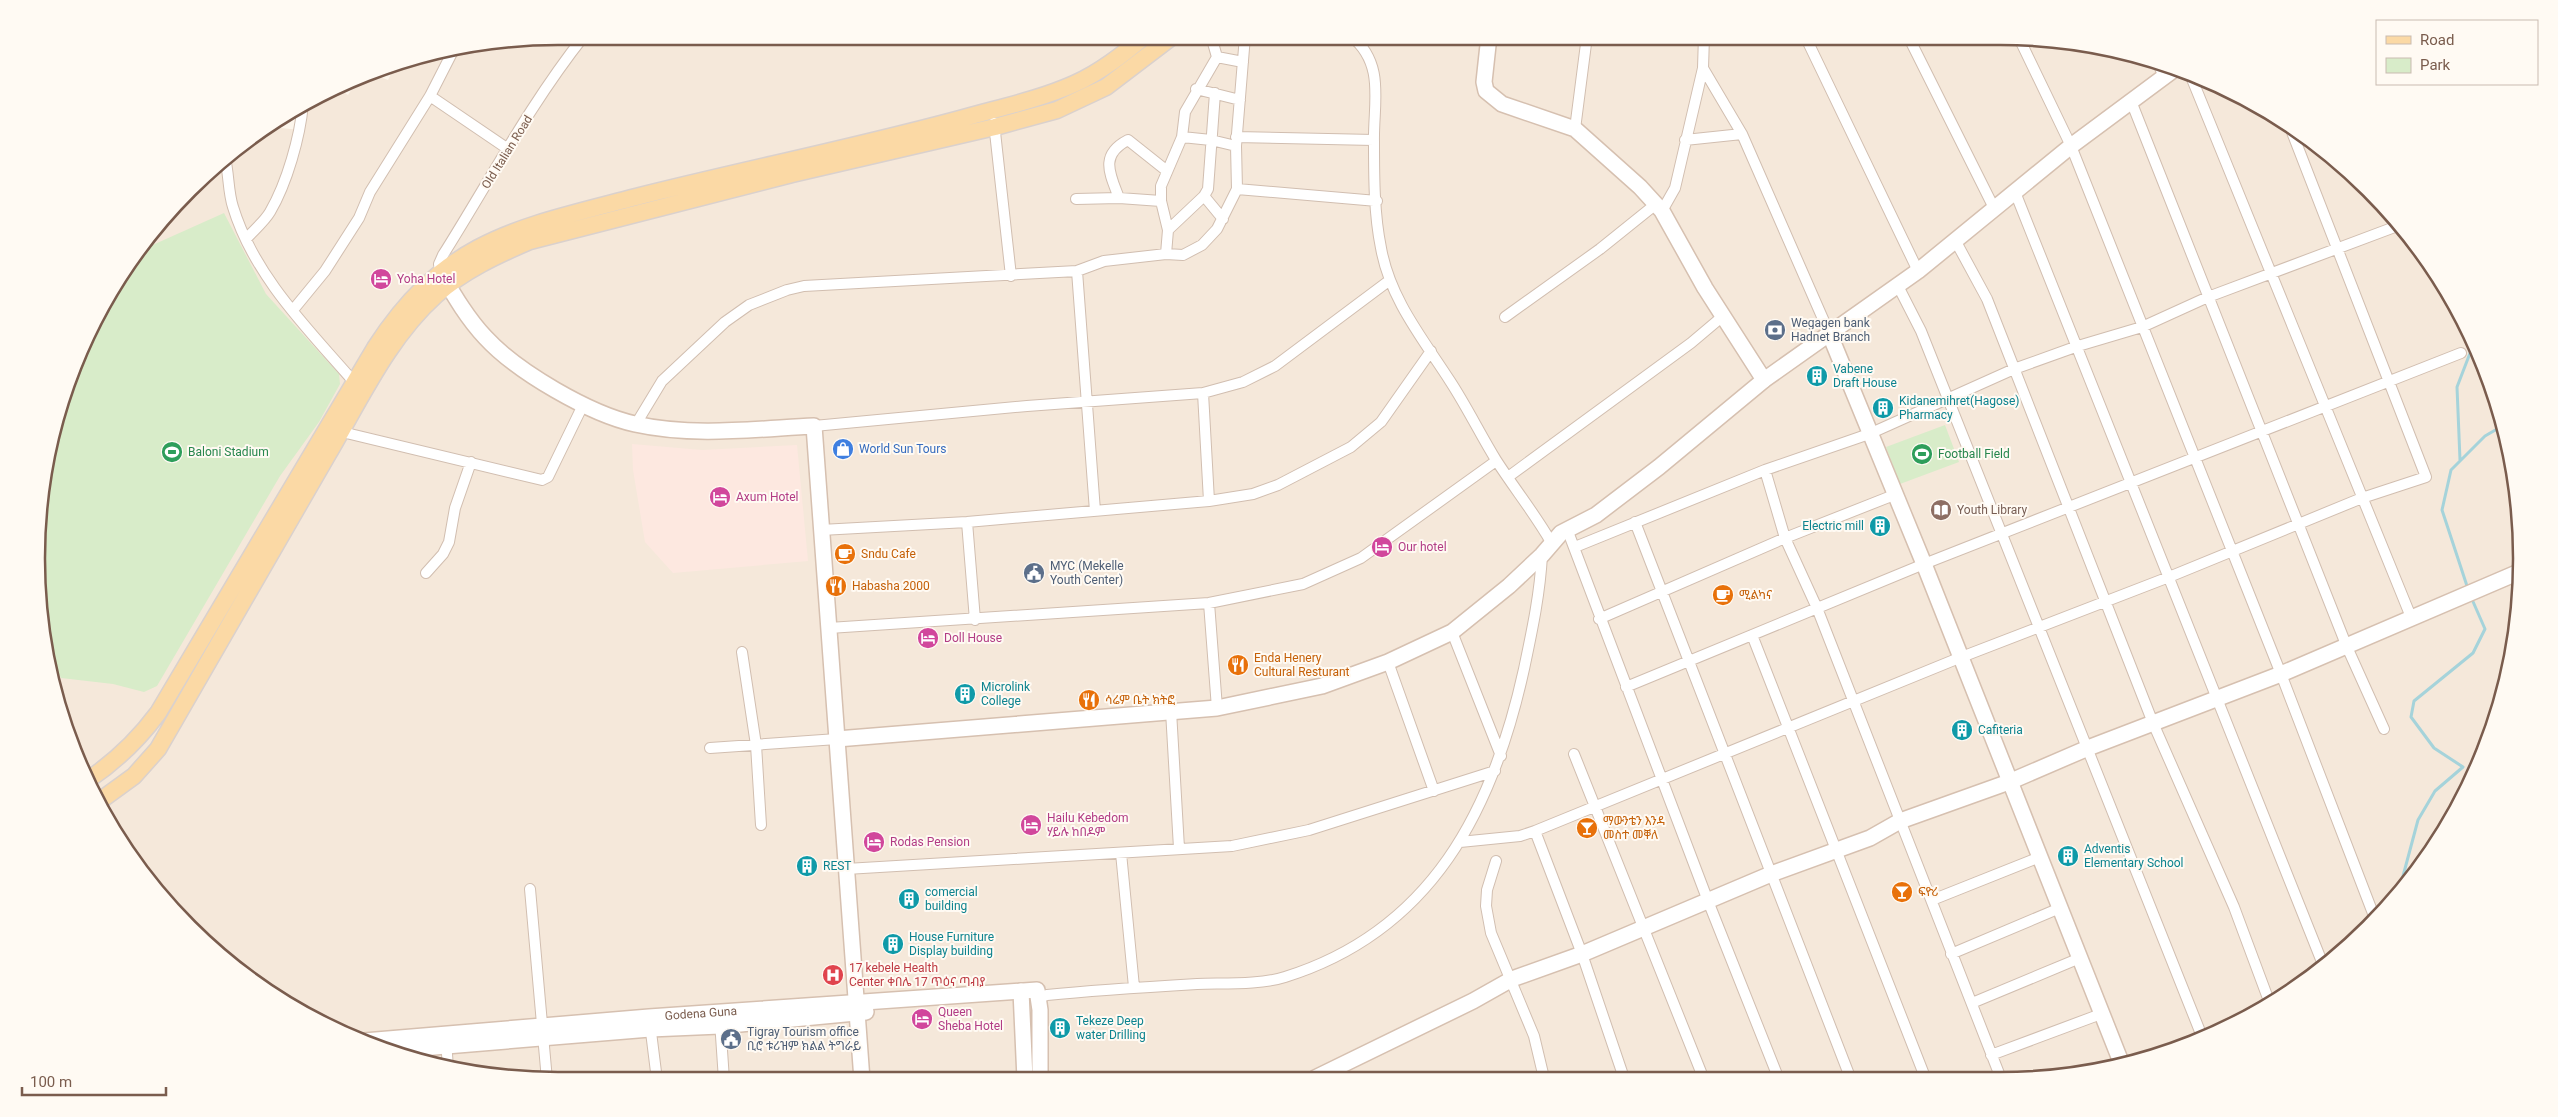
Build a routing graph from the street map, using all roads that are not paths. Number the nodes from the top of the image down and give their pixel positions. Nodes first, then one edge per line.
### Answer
1 (577, 45) edge
2 (1133, 45) edge
3 (1162, 45) edge
4 (1214, 45) edge
5 (1244, 45) edge
6 (1360, 45) edge
7 (1488, 45) edge
8 (1586, 45) edge
9 (1704, 45) edge
10 (1810, 45) edge
11 (1912, 45) edge
12 (2023, 46) edge
13 (450, 57) edge
14 (1217, 57) junction
15 (1243, 62) junction
16 (1703, 68) junction
17 (2168, 73) edge
18 (2194, 83) edge
19 (1196, 90) junction
20 (1215, 92) junction
21 (430, 96) junction
22 (1240, 100) junction
23 (2131, 101) junction
24 (992, 110) junction
25 (302, 114) edge
26 (995, 127) junction
27 (1575, 130) junction
28 (1742, 134) junction
29 (1182, 137) junction
30 (2295, 139) edge
31 (1211, 140) junction
32 (1374, 140) junction
33 (1686, 140) junction
34 (1236, 142) junction
35 (2071, 146) junction
36 (508, 149) junction
37 (226, 167) edge
38 (1167, 171) junction
39 (1237, 189) junction
40 (2015, 192) junction
41 (1204, 196) junction
42 (1119, 198) junction
43 (1076, 199) dead end
44 (1377, 200) junction
45 (1161, 201) junction
46 (1659, 207) junction
47 (1994, 208) junction
48 (1223, 219) junction
49 (2393, 229) edge
50 (1168, 230) junction
51 (246, 239) junction
52 (1955, 240) junction
53 (2337, 249) junction
54 (1166, 254) junction
55 (1078, 271) junction
56 (1918, 271) junction
57 (2271, 275) junction
58 (1011, 276) junction
59 (444, 278) junction
60 (1390, 280) junction
61 (1898, 286) junction
62 (2208, 297) junction
63 (293, 310) junction
64 (1505, 316) dead end
65 (1723, 316) junction
66 (2142, 327) junction
67 (1830, 335) junction
68 (2078, 346) junction
69 (1431, 351) junction
70 (2461, 353) dead end
71 (2014, 369) junction
72 (1764, 380) junction
73 (354, 382) junction
74 (2389, 383) junction
75 (1203, 393) junction
76 (1949, 400) junction
77 (1087, 402) junction
78 (583, 405) junction
79 (2325, 406) junction
80 (636, 424) junction
81 (814, 426) junction
82 (2261, 431) junction
83 (342, 432) junction
84 (1869, 434) junction
85 (2195, 457) junction
86 (1496, 461) junction
87 (471, 462) junction
88 (1765, 470) junction
89 (1508, 477) junction
90 (2132, 483) junction
91 (1894, 495) junction
92 (2362, 498) junction
93 (1209, 501) junction
94 (2068, 507) junction
95 (1095, 511) junction
96 (967, 522) junction
97 (1635, 522) junction
98 (2298, 524) junction
99 (1567, 529) junction
100 (821, 530) junction
101 (2002, 533) junction
102 (1785, 538) junction
103 (1551, 542) junction
104 (1575, 547) junction
105 (2232, 551) junction
106 (1542, 556) junction
107 (1924, 564) junction
108 (426, 573) dead end
109 (2513, 575) edge
110 (2169, 577) junction
111 (1662, 592) junction
112 (2105, 602) junction
113 (1209, 603) junction
114 (1817, 608) junction
115 (2411, 617) junction
116 (1599, 618) junction
117 (975, 620) junction
118 (828, 628) junction
119 (2038, 628) junction
120 (1452, 632) junction
121 (1752, 635) junction
122 (2347, 647) junction
123 (742, 652) dead end
124 (1959, 658) junction
125 (1689, 661) junction
126 (1388, 662) junction
127 (2281, 674) junction
128 (1626, 688) junction
129 (2218, 699) junction
130 (1853, 702) junction
131 (1217, 708) junction
132 (1172, 711) junction
133 (2153, 723) junction
134 (1789, 728) junction
135 (2384, 729) dead end
136 (837, 739) junction
137 (756, 745) junction
138 (710, 748) dead end
139 (2088, 748) junction
140 (1574, 754) dead end
141 (1724, 755) junction
142 (1501, 756) junction
143 (1495, 771) junction
144 (93, 776) edge
145 (95, 780) edge
146 (1661, 780) junction
147 (2009, 782) junction
148 (1434, 791) junction
149 (103, 795) edge
150 (105, 798) edge
151 (1595, 807) junction
152 (1900, 821) junction
153 (761, 825) dead end
154 (1535, 831) junction
155 (1460, 842) junction
156 (1179, 848) junction
157 (1835, 850) junction
158 (1121, 853) junction
159 (2040, 857) junction
160 (1496, 861) dead end
161 (846, 869) junction
162 (1771, 874) junction
163 (530, 889) dead end
164 (1932, 900) junction
165 (1708, 901) junction
166 (2060, 908) junction
167 (2372, 912) edge
168 (1645, 928) junction
169 (1582, 954) junction
170 (1951, 954) junction
171 (2080, 958) junction
172 (2321, 959) edge
173 (1512, 979) junction
174 (1134, 987) junction
175 (1041, 994) junction
176 (1021, 996) junction
177 (2267, 996) edge
178 (1972, 1003) junction
179 (857, 1007) junction
180 (2101, 1014) junction
181 (719, 1020) junction
182 (650, 1023) junction
183 (2200, 1031) edge
184 (543, 1032) junction
185 (383, 1041) edge
186 (446, 1041) junction
187 (403, 1048) edge
188 (1991, 1055) junction
189 (2119, 1058) edge
190 (447, 1060) edge
191 (546, 1072) edge
192 (656, 1072) edge
193 (723, 1072) edge
194 (861, 1072) edge
195 (1025, 1072) edge
196 (1040, 1072) edge
197 (1327, 1072) edge
198 (1543, 1072) edge
199 (1622, 1072) edge
200 (1701, 1072) edge
201 (1776, 1072) edge
202 (1848, 1072) edge
203 (1923, 1072) edge
204 (1998, 1072) edge

1 - 36 street, Old Italian Road
2 - 24 main road
3 - 26 main road
4 - 14 street
5 - 15 street
6 - 32 street
7 - 27 street
8 - 27 street
9 - 16 street
10 - 56 street
11 - 47 street
12 - 35 street
13 - 21 street
14 - 15 street
14 - 19 street
15 - 22 street
16 - 28 street
16 - 33 street
17 - 23 street
18 - 57 street
19 - 20 street
19 - 29 street
20 - 22 street
20 - 31 street
21 - 36 street
21 - 63 street
22 - 34 street
23 - 35 street
23 - 62 street
24 - 26 street
24 - 59 main road
25 - 51 street
26 - 58 street
26 - 59 main road
27 - 46 street
28 - 33 street
28 - 67 street
29 - 31 street
29 - 38 street
30 - 53 street
31 - 34 street
31 - 41 street
32 - 34 street
32 - 44 street
33 - 46 street
34 - 39 street
35 - 40 street
35 - 66 street
36 - 59 street, Old Italian Road
37 - 51 street
38 - 42 street
38 - 45 street
39 - 44 street
39 - 48 street
40 - 47 street
40 - 68 street
41 - 48 street
41 - 50 street
42 - 43 street
42 - 45 street
44 - 60 street
45 - 50 street
46 - 64 street
46 - 65 street
47 - 52 street
48 - 54 street
49 - 53 street
50 - 54 street
51 - 63 street
52 - 56 street
52 - 71 street
53 - 57 street
53 - 74 street
54 - 55 street
55 - 58 street
55 - 77 street
56 - 61 street
57 - 62 street
57 - 79 street
58 - 80 street
59 - 73 main road
59 - 78 street
59 - 83 main road
60 - 69 street
60 - 75 street
61 - 67 street
61 - 76 street
62 - 66 street
62 - 82 street
63 - 73 street
65 - 72 street
65 - 89 street
66 - 68 street
66 - 85 street
67 - 72 street
67 - 84 street
68 - 71 street
68 - 90 street
69 - 86 street
69 - 93 street
70 - 74 street
71 - 76 street
71 - 94 street
72 - 99 street
73 - 144 main road
74 - 79 street
74 - 92 street
75 - 77 street
75 - 93 street
76 - 84 street
76 - 101 street
77 - 81 street
77 - 95 street
78 - 80 street
78 - 87 street
79 - 82 street
79 - 92 street
80 - 81 street
81 - 100 street
82 - 85 street
82 - 98 street
83 - 87 street
83 - 150 main road
84 - 88 street
84 - 91 street
85 - 90 street
85 - 105 street
86 - 89 street
86 - 113 street
87 - 108 street
88 - 97 street
88 - 102 street
89 - 103 street
90 - 94 street
90 - 110 street
91 - 102 street
91 - 107 street
92 - 98 street
92 - 115 street
93 - 95 street
94 - 101 street
94 - 112 street
95 - 96 street
96 - 100 street
96 - 117 street
97 - 104 street
97 - 111 street
98 - 105 street
98 - 122 street
99 - 103 street
99 - 104 street
100 - 118 street
101 - 107 street
101 - 119 street
102 - 111 street
102 - 114 street
103 - 106 street
104 - 116 street
105 - 110 street
105 - 127 street
106 - 120 street
106 - 142 street
107 - 114 street
107 - 124 street
109 - 115 street
110 - 112 street
110 - 129 street
111 - 116 street
111 - 125 street
112 - 119 street
112 - 133 street
113 - 117 street
113 - 131 street
114 - 121 street
114 - 130 street
115 - 122 street
116 - 128 street
117 - 118 street
118 - 136 street
119 - 124 street
119 - 139 street
120 - 126 street
120 - 142 street
121 - 125 street
121 - 134 street
122 - 127 street
122 - 135 street
123 - 137 street
124 - 130 street
124 - 147 street
125 - 128 street
125 - 141 street
126 - 131 street
126 - 148 street
127 - 129 street
127 - 167 street
128 - 146 street
129 - 133 street
129 - 172 street
130 - 134 street
130 - 152 street
131 - 132 street
132 - 136 street
132 - 156 street
133 - 139 street
133 - 177 street
134 - 141 street
134 - 157 street
136 - 137 street
136 - 161 street
137 - 138 street
137 - 153 street
139 - 147 street
139 - 183 street
140 - 151 street
141 - 146 street
141 - 162 street
142 - 143 street
143 - 148 street
143 - 155 street
145 - 149 main road
146 - 151 street
146 - 165 street
147 - 152 street
147 - 159 street
148 - 156 street
151 - 154 street
151 - 168 street
152 - 157 street
152 - 164 street
154 - 155 street
154 - 169 street
155 - 174 street
156 - 158 street
157 - 162 street
157 - 203 street
158 - 161 street
158 - 174 street
159 - 164 street
159 - 166 street
160 - 173 street
161 - 179 street
162 - 165 street
162 - 202 street
163 - 184 street
164 - 170 street
165 - 168 street
165 - 201 street
166 - 170 street
166 - 171 street
168 - 169 street
168 - 200 street
169 - 173 street
169 - 199 street
170 - 178 street
171 - 178 street
171 - 180 street
173 - 197 street
173 - 198 street
174 - 175 street
175 - 176 street, Godena Guna
175 - 196 street
176 - 179 street, Godena Guna
176 - 195 street
178 - 188 street
179 - 181 street, Godena Guna
179 - 194 street
180 - 188 street
180 - 189 street
181 - 182 street, Godena Guna
181 - 193 street
182 - 184 street, Godena Guna
182 - 192 street
184 - 186 street, Godena Guna
184 - 191 street
185 - 186 street, Godena Guna
186 - 187 street, Godena Guna
186 - 190 street
188 - 204 street

